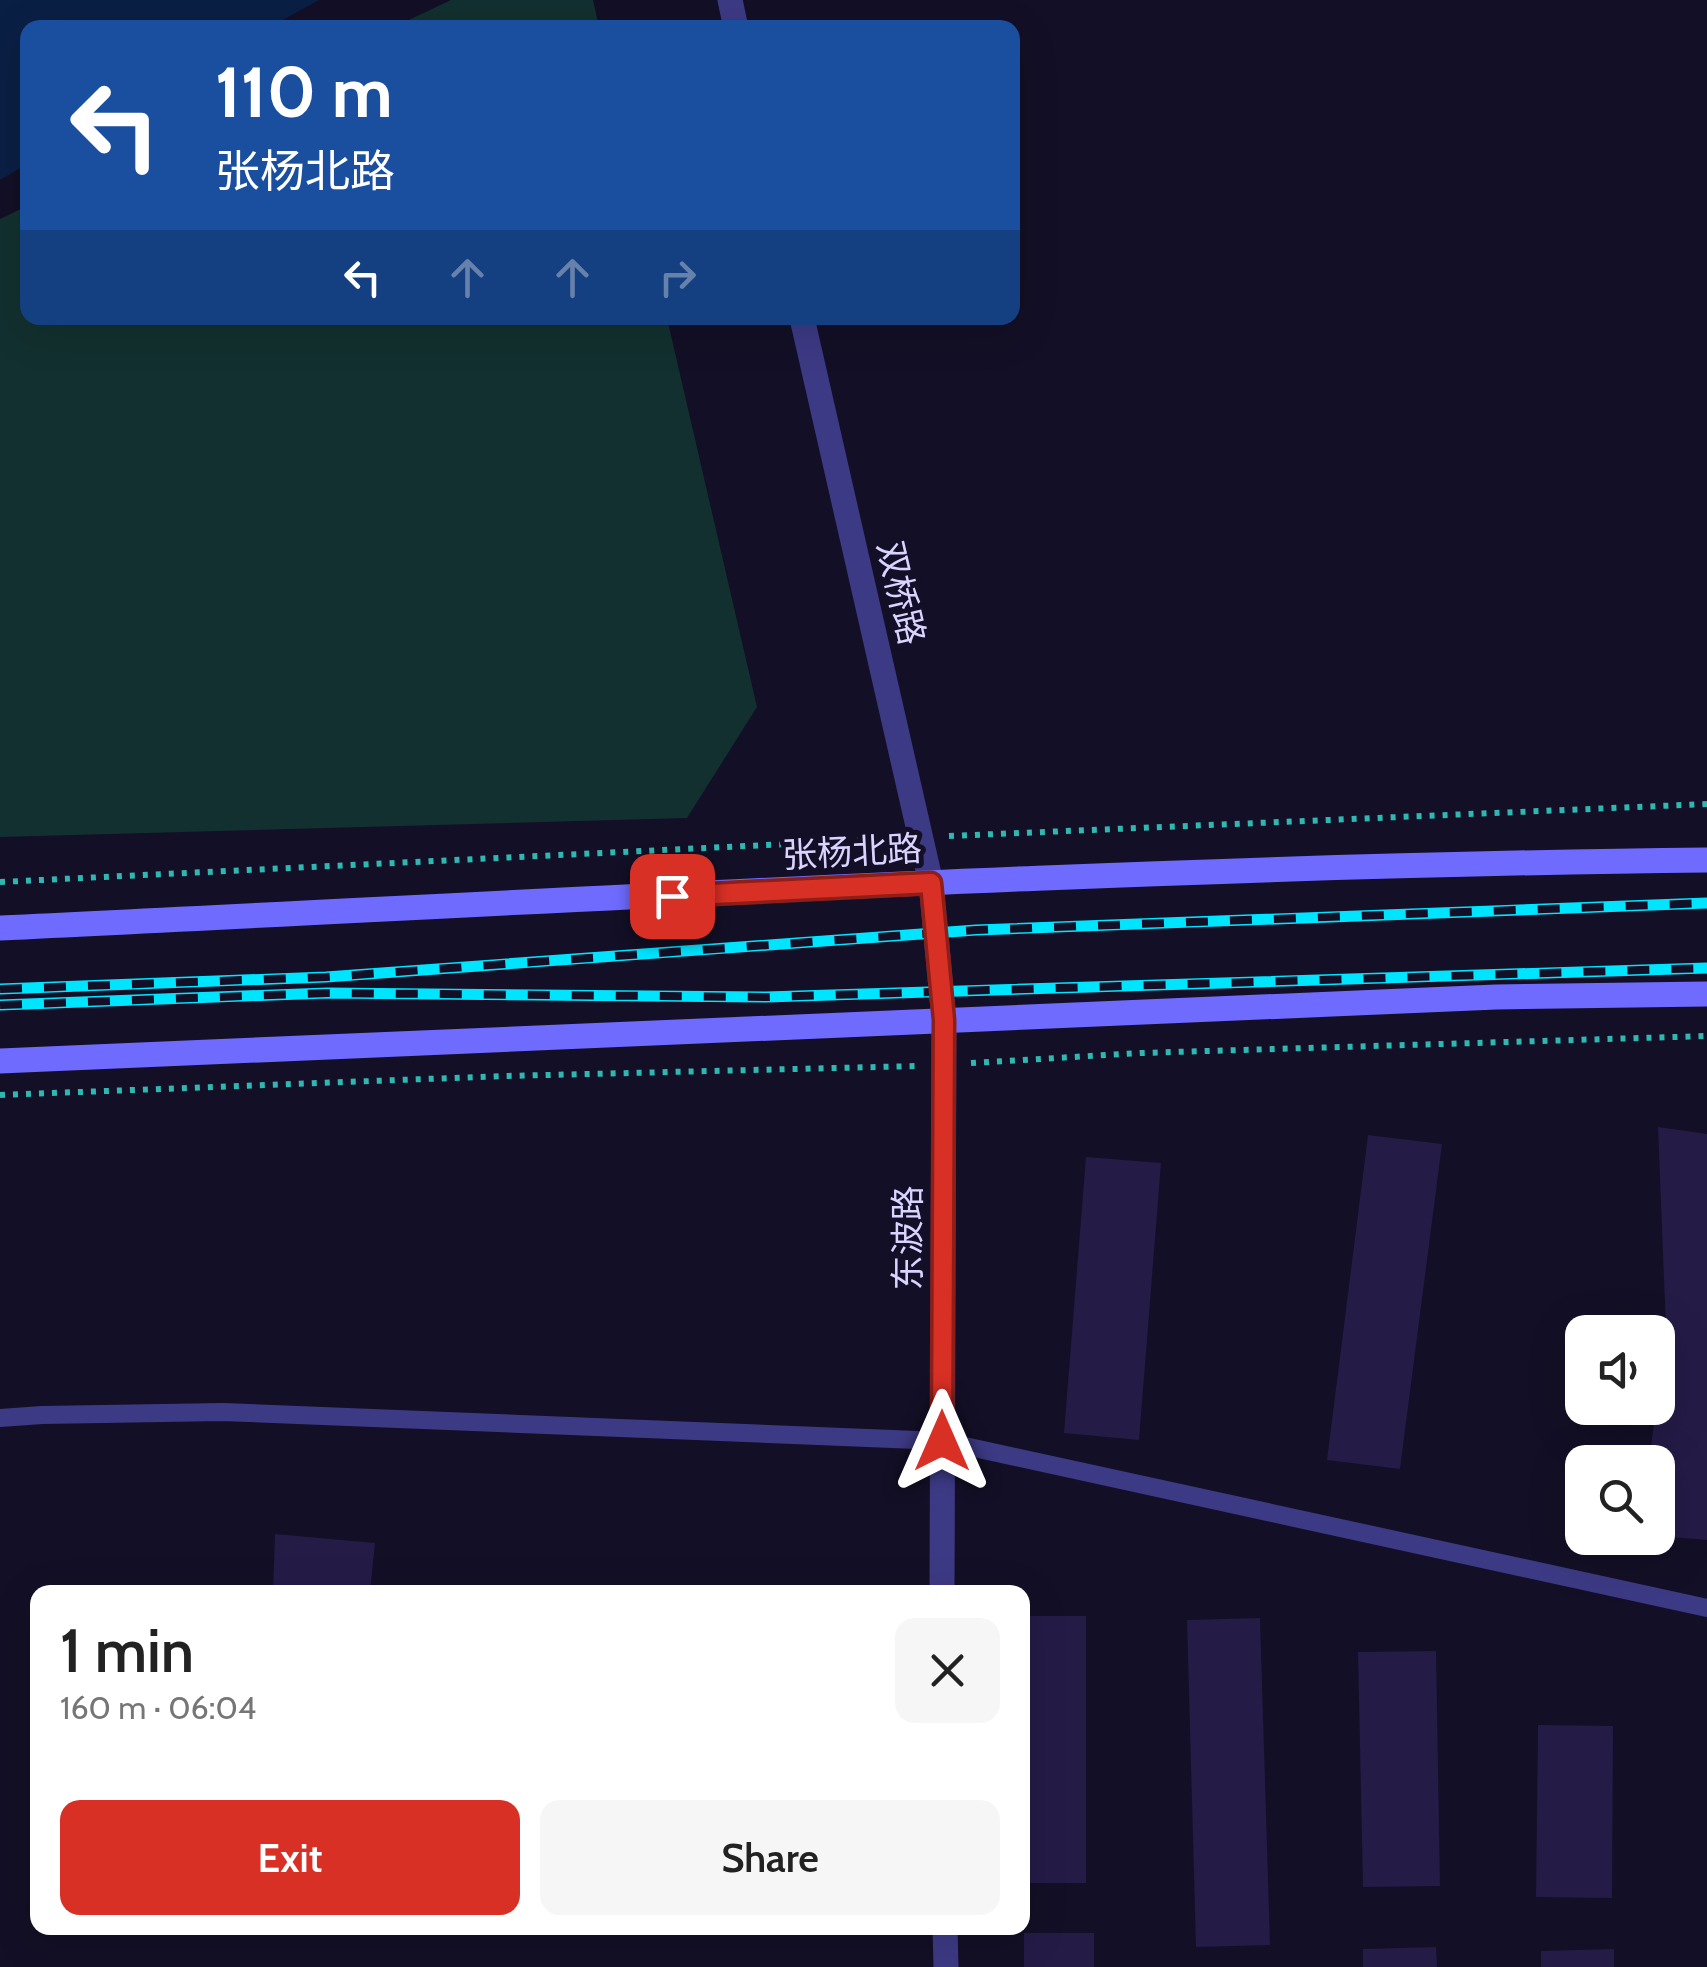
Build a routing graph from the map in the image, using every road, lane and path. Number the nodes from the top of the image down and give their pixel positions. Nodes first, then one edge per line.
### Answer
1 (804, 325) edge
2 (1707, 804) edge
3 (920, 837) junction
4 (1707, 860) edge
5 (0, 882) edge
6 (931, 883) junction
7 (0, 928) edge
8 (1707, 994) edge
9 (944, 1020) junction
10 (1707, 1036) edge
11 (0, 1061) edge
12 (943, 1065) junction
13 (0, 1095) edge
14 (0, 1418) edge
15 (942, 1441) junction
16 (942, 1585) edge
17 (1707, 1608) edge
18 (945, 1935) edge
19 (946, 1967) edge

1 - 3 street, 双桥路
2 - 3 path
3 - 5 path
3 - 6 street, 双桥路
4 - 6 main road, 张杨北路
6 - 7 main road, 张杨北路
6 - 9 street, 东波路
8 - 9 main road
9 - 11 main road
9 - 12 street, 东波路
10 - 12 path
12 - 13 path
12 - 15 street, 东波路
14 - 15 lane
15 - 16 street, 东波路
15 - 17 lane
18 - 19 street

